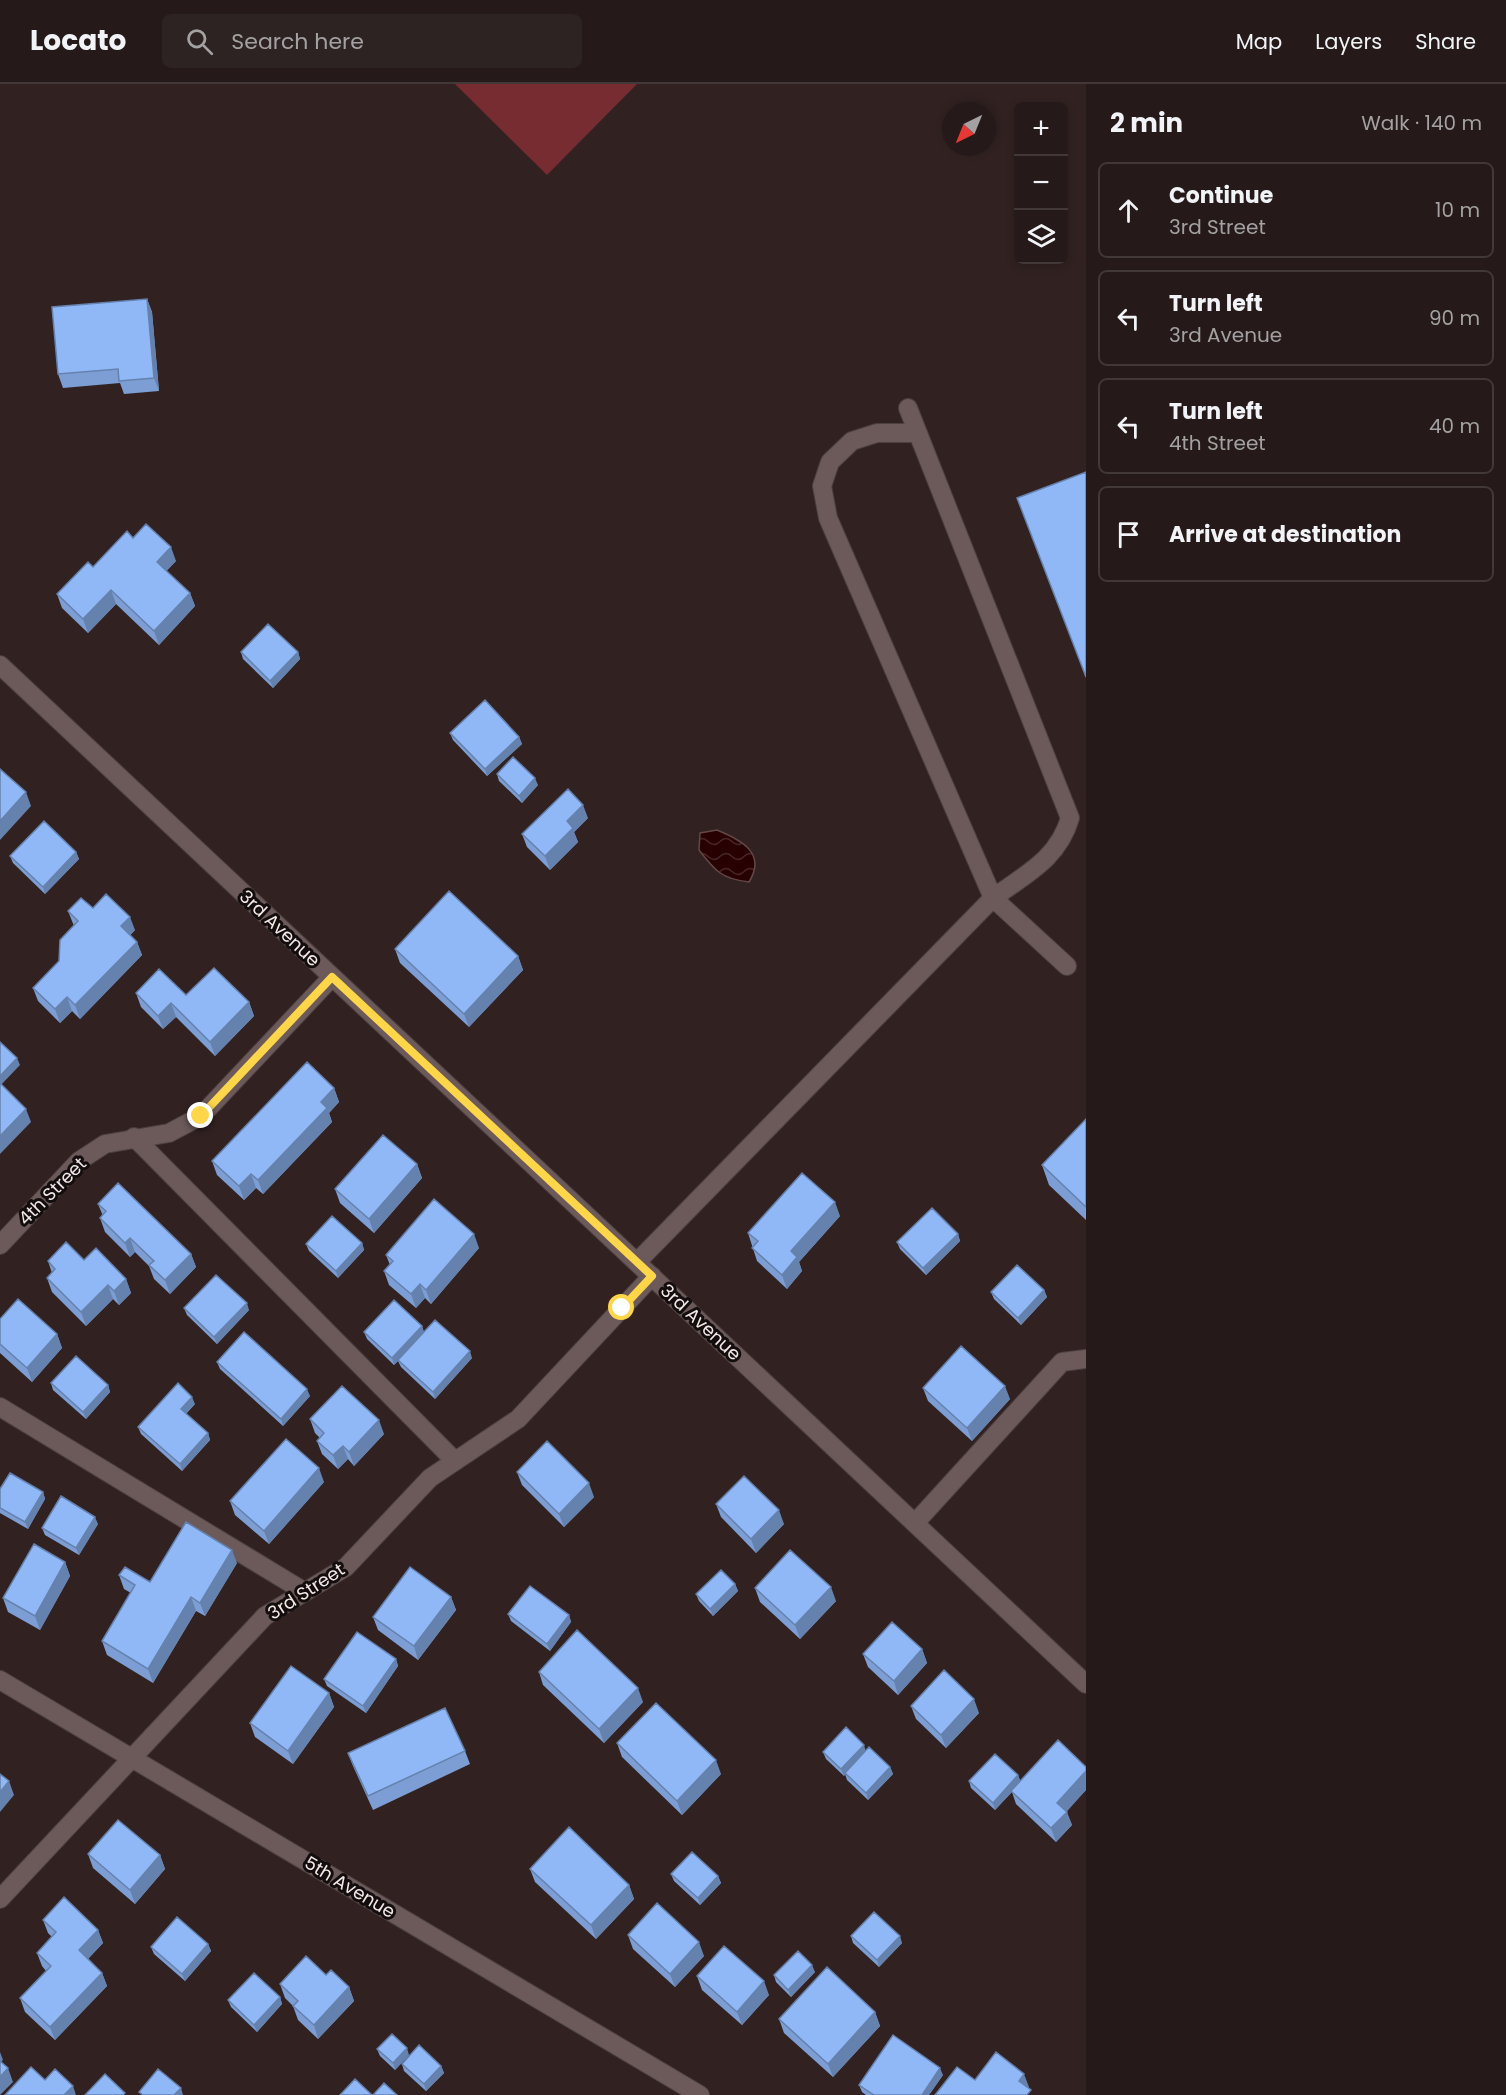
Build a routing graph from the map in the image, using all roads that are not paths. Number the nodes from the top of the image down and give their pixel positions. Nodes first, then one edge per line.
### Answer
1 (908, 408) dead end
2 (918, 434) junction
3 (0, 665) edge
4 (993, 898) junction
5 (1067, 966) dead end
6 (332, 977) junction
7 (134, 1137) junction
8 (0, 1245) edge
9 (638, 1262) junction
10 (652, 1276) junction
11 (1086, 1359) edge
12 (0, 1407) edge
13 (455, 1461) junction
14 (915, 1524) junction
15 (305, 1592) junction
16 (0, 1680) edge
17 (1086, 1684) edge
18 (131, 1757) junction
19 (0, 1899) edge
20 (700, 2095) edge

1 - 2 street
2 - 4 street
2 - 4 street
3 - 6 street, 3rd Avenue
4 - 5 street
4 - 9 street
6 - 7 street, 4th Street
6 - 9 street, 3rd Avenue
7 - 8 street, 4th Street
7 - 13 street
9 - 10 street, 3rd Avenue
10 - 13 street, 3rd Street
10 - 14 street, 3rd Avenue
11 - 14 street
12 - 15 street
13 - 15 street, 3rd Street
14 - 17 street, 3rd Avenue
15 - 18 street, 3rd Street
16 - 18 street, 5th Avenue
18 - 19 street, 3rd Street
18 - 20 street, 5th Avenue

